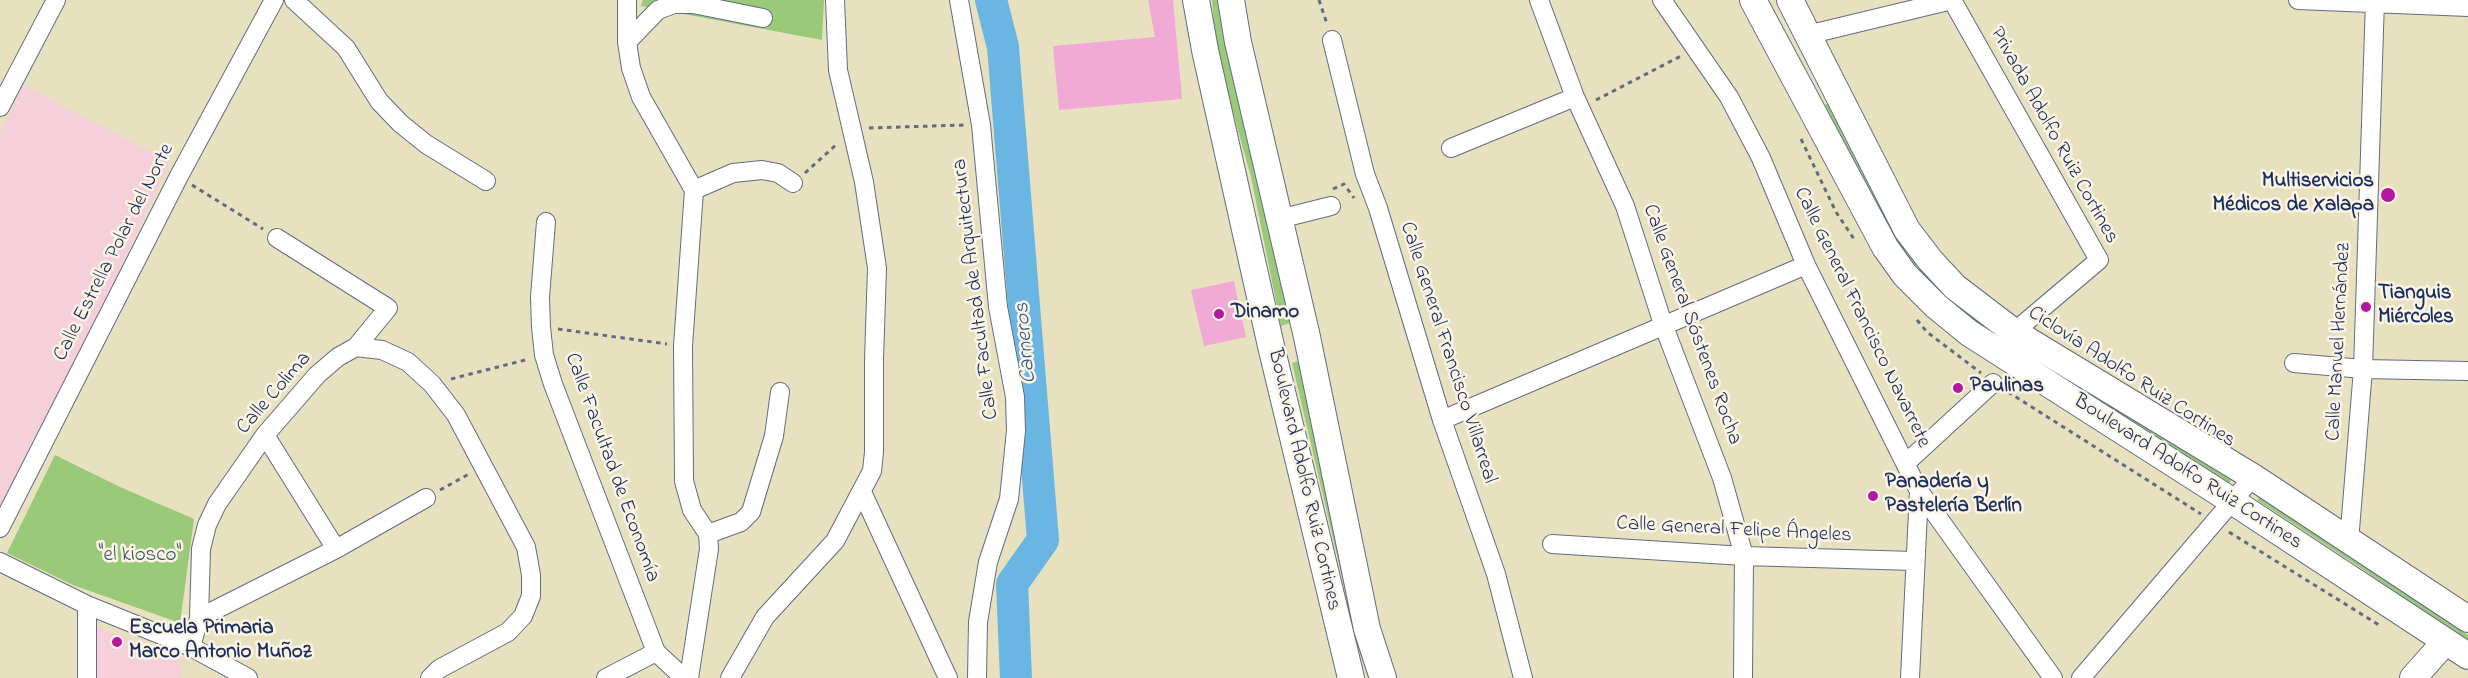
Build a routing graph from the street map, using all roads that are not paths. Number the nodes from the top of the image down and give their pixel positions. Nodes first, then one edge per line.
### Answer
1 (56, 0) edge
2 (274, 0) edge
3 (294, 0) edge
4 (627, 0) edge
5 (835, 0) edge
6 (959, 0) edge
7 (1196, 0) edge
8 (1231, 0) edge
9 (1539, 0) edge
10 (1662, 0) edge
11 (1753, 0) edge
12 (1790, 0) edge
13 (1953, 0) edge
14 (2298, 0) edge
15 (2375, 2) edge
16 (2468, 7) edge
17 (763, 18) dead end
18 (1807, 35) junction
19 (1332, 40) road end
20 (627, 42) junction
21 (1828, 76) junction
22 (1800, 90) junction
23 (1583, 100) junction
24 (0, 107) edge
25 (1451, 148) dead end
26 (486, 181) dead end
27 (793, 183) road end
28 (694, 190) junction
29 (1331, 206) road end
30 (1279, 219) junction
31 (546, 222) dead end
32 (277, 238) road end
33 (1806, 265) junction
34 (1663, 324) junction
35 (2014, 332) junction
36 (1307, 337) junction
37 (1271, 346) junction
38 (356, 347) junction
39 (2294, 363) dead end
40 (2363, 369) junction
41 (2468, 371) edge
42 (1993, 383) dead end
43 (780, 392) dead end
44 (1442, 420) junction
45 (265, 435) junction
46 (1906, 462) junction
47 (2253, 477) junction
48 (1918, 491) junction
49 (862, 492) junction
50 (426, 498) road end
51 (2232, 501) junction
52 (0, 528) edge
53 (708, 534) junction
54 (2349, 542) junction
55 (1552, 544) dead end
56 (336, 549) junction
57 (1744, 555) junction
58 (1914, 561) junction
59 (0, 562) edge
60 (87, 605) junction
61 (199, 618) junction
62 (2468, 619) edge
63 (2445, 642) junction
64 (190, 647) junction
65 (656, 652) junction
66 (2468, 657) edge
67 (87, 678) edge
68 (248, 678) edge
69 (430, 678) edge
70 (606, 678) edge
71 (684, 678) edge
72 (689, 678) edge
73 (730, 678) edge
74 (948, 678) edge
75 (977, 678) edge
76 (1351, 678) edge
77 (1383, 678) edge
78 (1523, 678) edge
79 (1743, 678) edge
80 (1910, 678) edge
81 (2053, 678) edge
82 (2081, 678) edge
83 (2413, 678) edge

1 - 24 street
2 - 52 street, Calle Estrella Polar del Norte
3 - 26 street
4 - 20 street
5 - 49 street
6 - 75 street, Calle Facultad de Arquitectura
7 - 37 main road, Boulevard Adolfo Ruiz Cortines
8 - 30 main road, Boulevard Adolfo Ruiz Cortines
9 - 23 street, Calle General Sóstenes Rocha
10 - 33 street, Calle General Francisco Navarrete
11 - 22 main road, Boulevard Adolfo Ruiz Cortines
12 - 18 main road, Boulevard Adolfo Ruiz Cortines
13 - 18 street
13 - 35 street, Privada Adolfo Ruiz Cortines
14 - 15 street
15 - 16 street
15 - 40 street, Calle Manuel Hernández
17 - 20 street
18 - 21 main road, Boulevard Adolfo Ruiz Cortines
19 - 44 street, Calle General Francisco Villarreal
20 - 28 street
21 - 22 main road
21 - 35 main road, Boulevard Adolfo Ruiz Cortines
22 - 51 main road, Boulevard Adolfo Ruiz Cortines
23 - 25 street
23 - 34 street, Calle General Sóstenes Rocha
27 - 28 street
28 - 53 street
29 - 30 street
30 - 36 main road, Boulevard Adolfo Ruiz Cortines
31 - 65 street, Calle Facultad de Economía
32 - 38 street, Calle Colima
33 - 34 street
33 - 46 street, Calle General Francisco Navarrete
34 - 44 street
34 - 57 street, Calle General Sóstenes Rocha
35 - 47 main road, Boulevard Adolfo Ruiz Cortines
36 - 37 main road
36 - 77 main road, Boulevard Adolfo Ruiz Cortines
37 - 76 main road, Boulevard Adolfo Ruiz Cortines
38 - 45 street, Calle Colima
38 - 69 street
39 - 40 street
40 - 41 street
40 - 54 street, Calle Manuel Hernández
42 - 46 street
43 - 53 street
44 - 78 street, Calle General Francisco Villarreal
45 - 56 street
45 - 61 street, Calle Colima
46 - 48 street, Calle General Francisco Navarrete
47 - 51 street
47 - 54 main road, Boulevard Adolfo Ruiz Cortines
48 - 58 street
48 - 81 street, Calle General Francisco Navarrete
49 - 73 street
49 - 74 street
50 - 56 street
51 - 63 main road, Boulevard Adolfo Ruiz Cortines
51 - 82 street
53 - 72 street
54 - 62 main road, Boulevard Adolfo Ruiz Cortines
55 - 57 street, Calle General Felipe Ángeles
56 - 61 street
57 - 58 street, Calle General Felipe Ángeles
57 - 79 street, Calle General Sóstenes Rocha
58 - 80 street
59 - 60 street
60 - 64 street
60 - 67 street
61 - 64 street, Calle Colima
63 - 66 main road, Boulevard Adolfo Ruiz Cortines
63 - 83 main road
64 - 68 street
65 - 70 street
65 - 71 street, Calle Facultad de Economía

